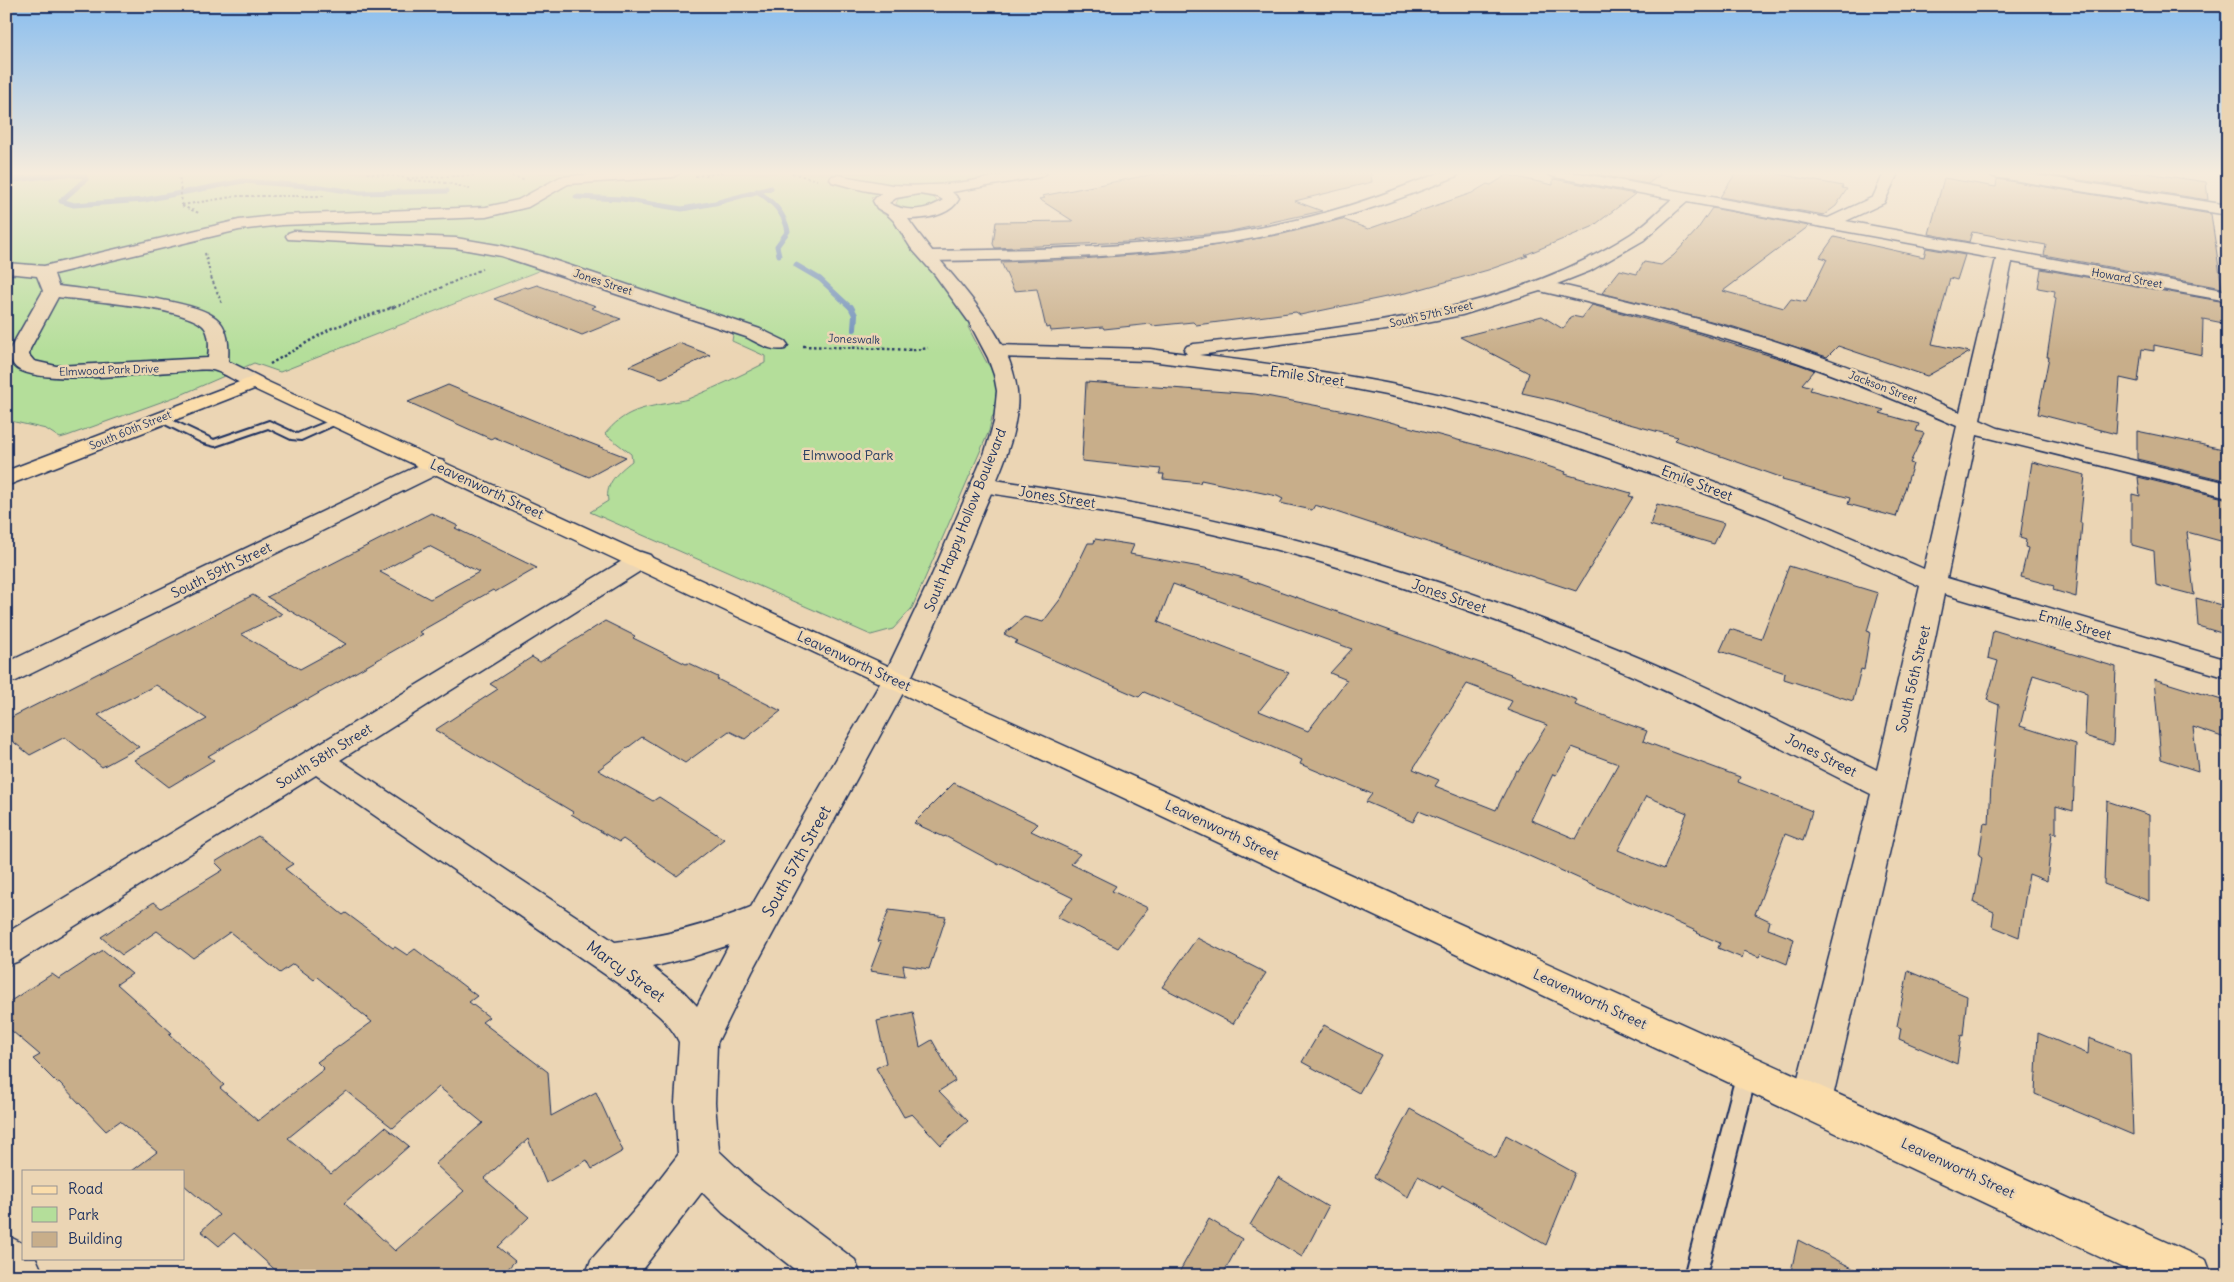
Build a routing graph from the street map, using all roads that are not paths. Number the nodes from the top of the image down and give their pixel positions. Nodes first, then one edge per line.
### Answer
1 (200, 233) edge
2 (287, 233) edge
3 (910, 233) edge
4 (926, 233) edge
5 (1245, 233) edge
6 (1644, 233) edge
7 (1884, 233) edge
8 (1898, 233) edge
9 (1901, 236) junction
10 (930, 256) junction
11 (2006, 256) junction
12 (6, 268) edge
13 (44, 271) junction
14 (1537, 285) junction
15 (52, 292) junction
16 (2228, 296) edge
17 (1286, 339) junction
18 (778, 345) road end
19 (995, 351) junction
20 (1150, 355) junction
21 (218, 364) junction
22 (261, 374) junction
23 (1297, 374) junction
24 (305, 405) junction
25 (165, 417) junction
26 (338, 421) junction
27 (1969, 423) junction
28 (436, 466) junction
29 (6, 479) edge
30 (982, 485) junction
31 (2228, 490) edge
32 (641, 560) junction
33 (1935, 583) junction
34 (2228, 669) edge
35 (6, 674) edge
36 (896, 680) junction
37 (317, 760) junction
38 (1888, 789) junction
39 (765, 916) junction
40 (6, 951) edge
41 (610, 958) junction
42 (698, 1042) junction
43 (1747, 1072) junction
44 (1812, 1101) junction
45 (699, 1160) junction
46 (6, 1257) edge
47 (22, 1276) edge
48 (607, 1276) edge
49 (839, 1276) edge
50 (1695, 1276) edge
51 (2190, 1276) edge

1 - 13 street
2 - 18 street, Jones Street
3 - 10 street, South Happy Hollow Boulevard
4 - 10 street, South Happy Hollow Boulevard
5 - 10 street
6 - 14 street, South 57th Street
7 - 9 street, Howard Street
8 - 9 street
9 - 11 street, Howard Street
10 - 19 street, South Happy Hollow Boulevard
11 - 16 street, Howard Street
11 - 27 street, South 56th Street
12 - 13 street
13 - 15 street
14 - 17 street, South 57th Street
14 - 27 street, Jackson Street
15 - 21 street
15 - 21 street, Elmwood Park Drive
17 - 20 street, South 57th Street
17 - 23 street
19 - 20 street
19 - 30 street, South Happy Hollow Boulevard
20 - 23 street, Emile Street
21 - 22 street, Elmwood Park Drive
22 - 24 main road, Leavenworth Street
22 - 25 main road, South 60th Street
23 - 33 street, Emile Street
24 - 25 main road
24 - 26 main road, Leavenworth Street
25 - 26 lane
25 - 29 main road, South 60th Street
26 - 28 main road, Leavenworth Street
27 - 31 street, Jackson Street
27 - 33 street, South 56th Street
28 - 32 main road, Leavenworth Street
28 - 35 street, South 59th Street
30 - 36 street, South Happy Hollow Boulevard
30 - 38 street, Jones Street
32 - 36 main road, Leavenworth Street
32 - 37 street, South 58th Street
33 - 34 street, Emile Street
33 - 38 street, South 56th Street
36 - 39 street, South 57th Street
36 - 43 main road, Leavenworth Street
37 - 40 street, South 58th Street
37 - 41 street, Marcy Street
38 - 44 street, South 56th Street
39 - 41 street
39 - 42 street, South 57th Street
41 - 42 street, Marcy Street
42 - 45 street
43 - 44 main road, Leavenworth Street
43 - 50 lane
44 - 51 main road, Leavenworth Street
45 - 48 street
45 - 49 street
46 - 47 street

